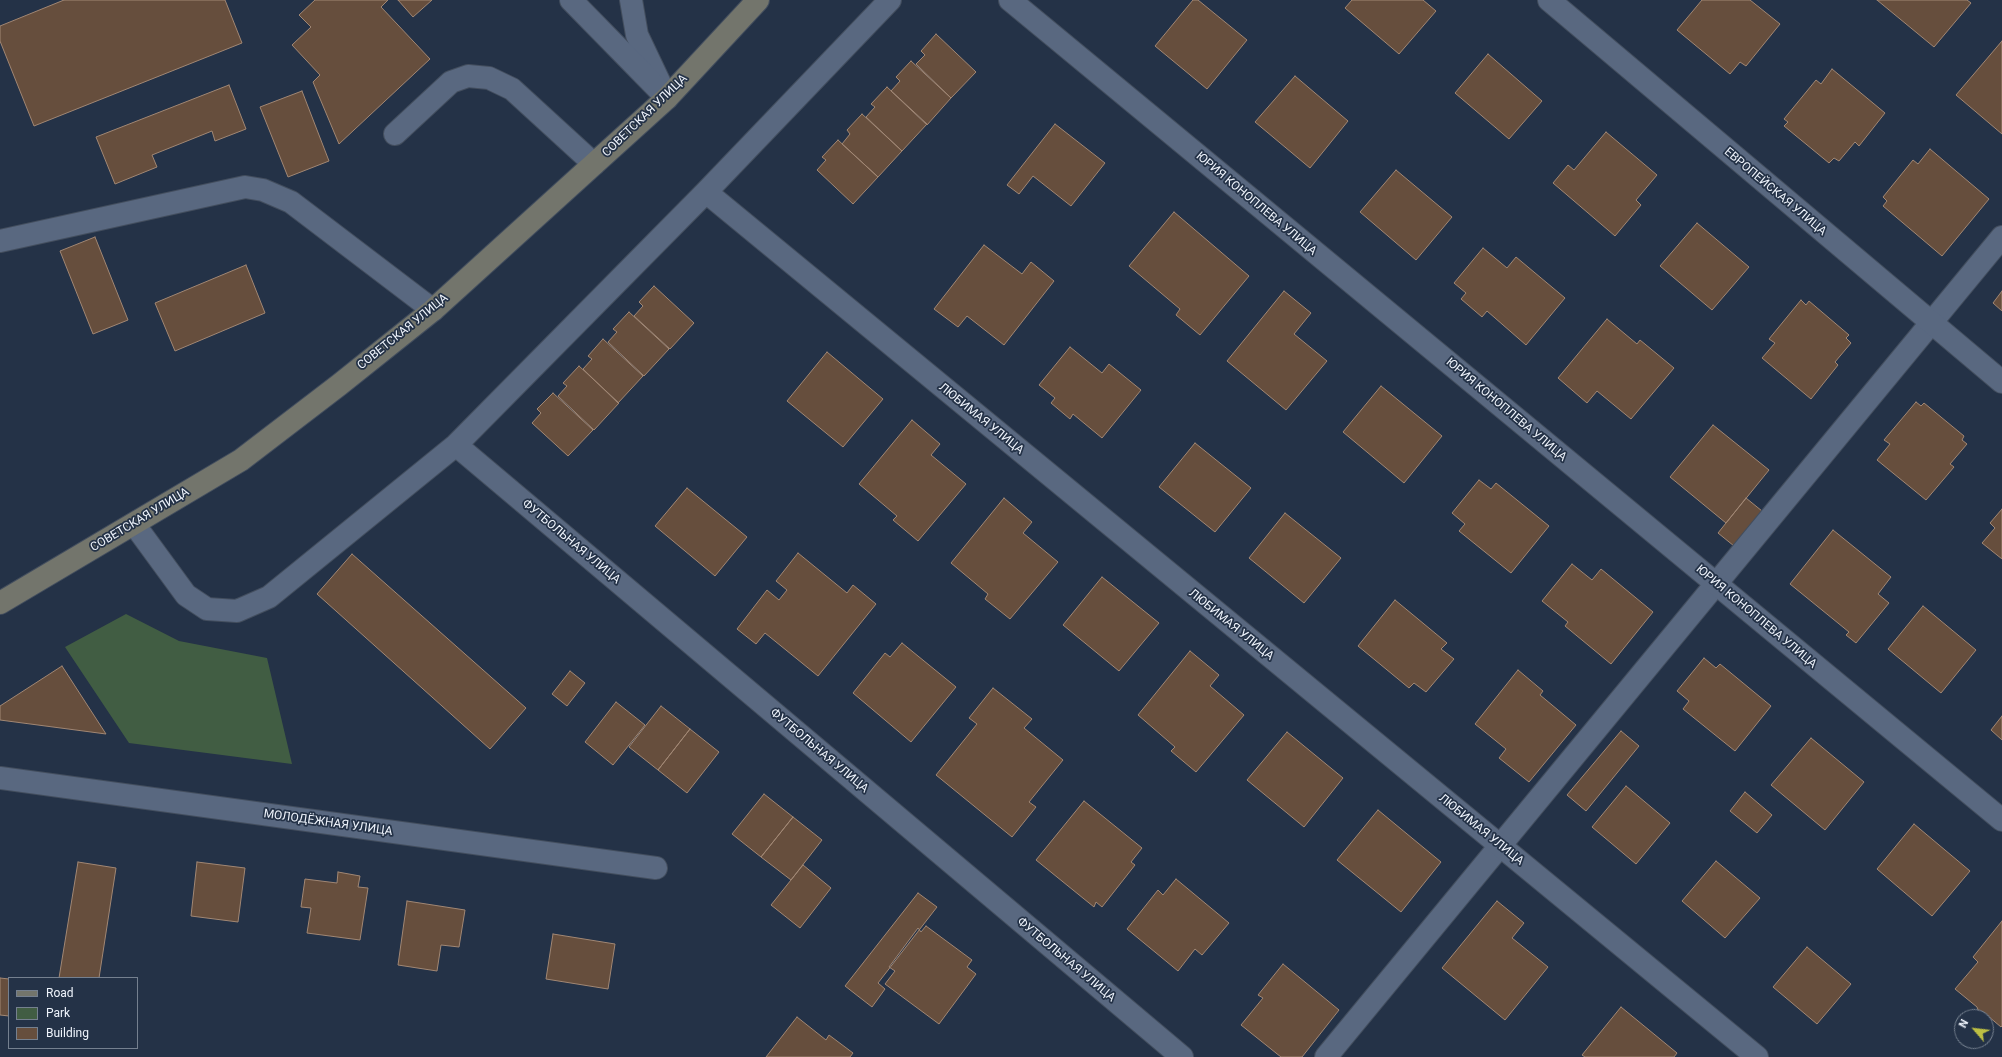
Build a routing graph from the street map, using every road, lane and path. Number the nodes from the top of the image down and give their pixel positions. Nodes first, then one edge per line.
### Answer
1 (571, 0) edge
2 (631, 0) edge
3 (758, 0) edge
4 (890, 0) edge
5 (1010, 0) edge
6 (1549, 0) edge
7 (667, 98) junction
8 (395, 134) dead end
9 (594, 164) junction
10 (706, 192) junction
11 (2002, 237) edge
12 (0, 241) edge
13 (433, 310) junction
14 (1931, 323) junction
15 (2002, 382) edge
16 (456, 445) junction
17 (134, 524) junction
18 (1717, 584) junction
19 (0, 602) edge
20 (0, 778) edge
21 (2002, 820) edge
22 (1500, 846) junction
23 (656, 868) dead end
24 (1182, 1057) edge
25 (1326, 1057) edge
26 (1757, 1057) edge

1 - 7 street
2 - 7 street
3 - 7 main road, СОВЕТСКАЯ УЛИЦА
4 - 10 street
5 - 18 street, ЮРИЯ КОНОПЛЕВА УЛИЦА
6 - 14 street, ЕВРОПЕЙСКАЯ УЛИЦА
7 - 9 main road, СОВЕТСКАЯ УЛИЦА
8 - 9 street
9 - 13 main road, СОВЕТСКАЯ УЛИЦА
10 - 16 street
10 - 22 street, ЛЮБИМАЯ УЛИЦА
11 - 14 street
12 - 13 street
13 - 17 main road, СОВЕТСКАЯ УЛИЦА
14 - 15 street, ЕВРОПЕЙСКАЯ УЛИЦА
14 - 18 street
16 - 17 street
16 - 24 street, ФУТБОЛЬНАЯ УЛИЦА
17 - 19 main road, СОВЕТСКАЯ УЛИЦА
18 - 21 street, ЮРИЯ КОНОПЛЕВА УЛИЦА
18 - 22 street
20 - 23 street, МОЛОДЁЖНАЯ УЛИЦА
22 - 25 street
22 - 26 street, ЛЮБИМАЯ УЛИЦА

